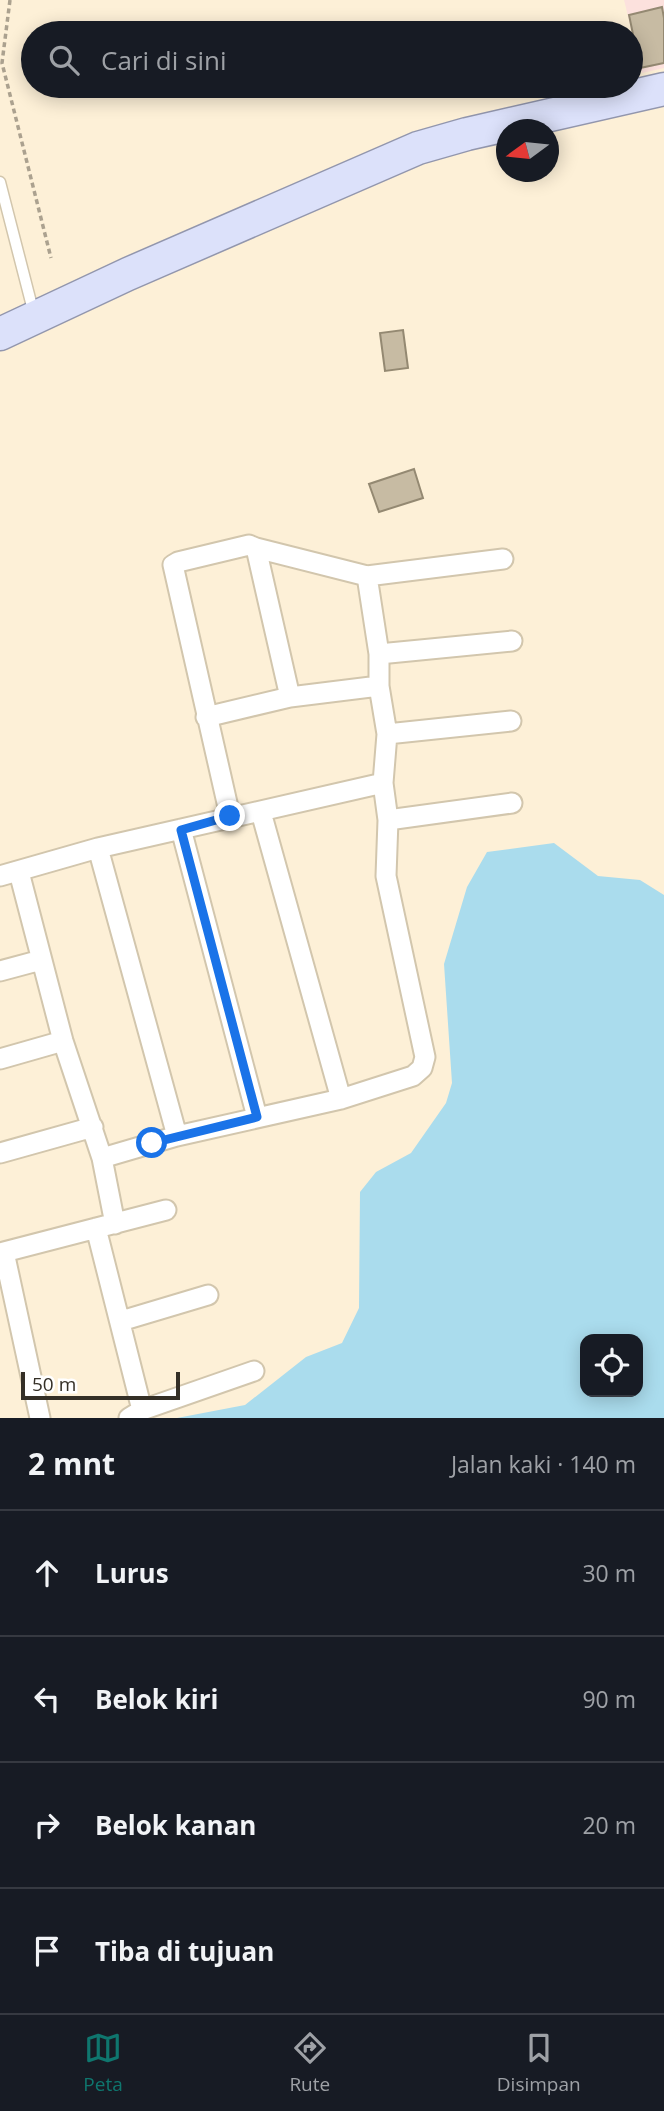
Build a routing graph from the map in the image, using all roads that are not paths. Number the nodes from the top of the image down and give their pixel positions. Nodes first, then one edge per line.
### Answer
1 (664, 89) edge
2 (643, 94) edge
3 (625, 98) edge
4 (0, 182) edge
5 (35, 318) junction
6 (0, 334) edge
7 (256, 548) junction
8 (503, 559) dead end
9 (367, 576) junction
10 (512, 641) dead end
11 (379, 654) junction
12 (379, 686) junction
13 (290, 697) junction
14 (206, 717) junction
15 (511, 721) dead end
16 (387, 734) junction
17 (383, 783) junction
18 (512, 803) dead end
19 (261, 812) junction
20 (230, 816) junction
21 (388, 820) junction
22 (181, 830) junction
23 (98, 848) junction
24 (9, 874) edge
25 (41, 960) junction
26 (0, 971) edge
27 (63, 1041) junction
28 (0, 1059) edge
29 (341, 1099) junction
30 (257, 1117) junction
31 (93, 1127) junction
32 (177, 1136) junction
33 (0, 1153) edge
34 (102, 1158) junction
35 (166, 1210) dead end
36 (105, 1226) junction
37 (2, 1252) edge
38 (208, 1295) dead end
39 (121, 1321) junction
40 (254, 1371) dead end
41 (136, 1414) edge
42 (40, 1418) edge

1 - 2 main road
3 - 5 main road
4 - 5 lane
5 - 6 main road
7 - 9 street
7 - 13 street
7 - 14 street
8 - 9 street
9 - 11 street
10 - 11 street
11 - 12 street
12 - 13 street
12 - 16 street
13 - 14 street
14 - 20 street
15 - 16 street
16 - 17 street
17 - 19 street
17 - 21 street
18 - 21 street
19 - 20 street
19 - 29 street
20 - 22 street
21 - 29 street
22 - 23 street
22 - 30 street
23 - 24 street
23 - 32 street
24 - 25 street
25 - 26 street
25 - 27 street
27 - 28 street
27 - 31 street
29 - 30 street
30 - 32 street
31 - 33 street
31 - 34 street
32 - 34 street
34 - 36 street
35 - 36 street
36 - 37 street
36 - 39 street
37 - 42 street
38 - 39 street
39 - 41 street
40 - 41 street

